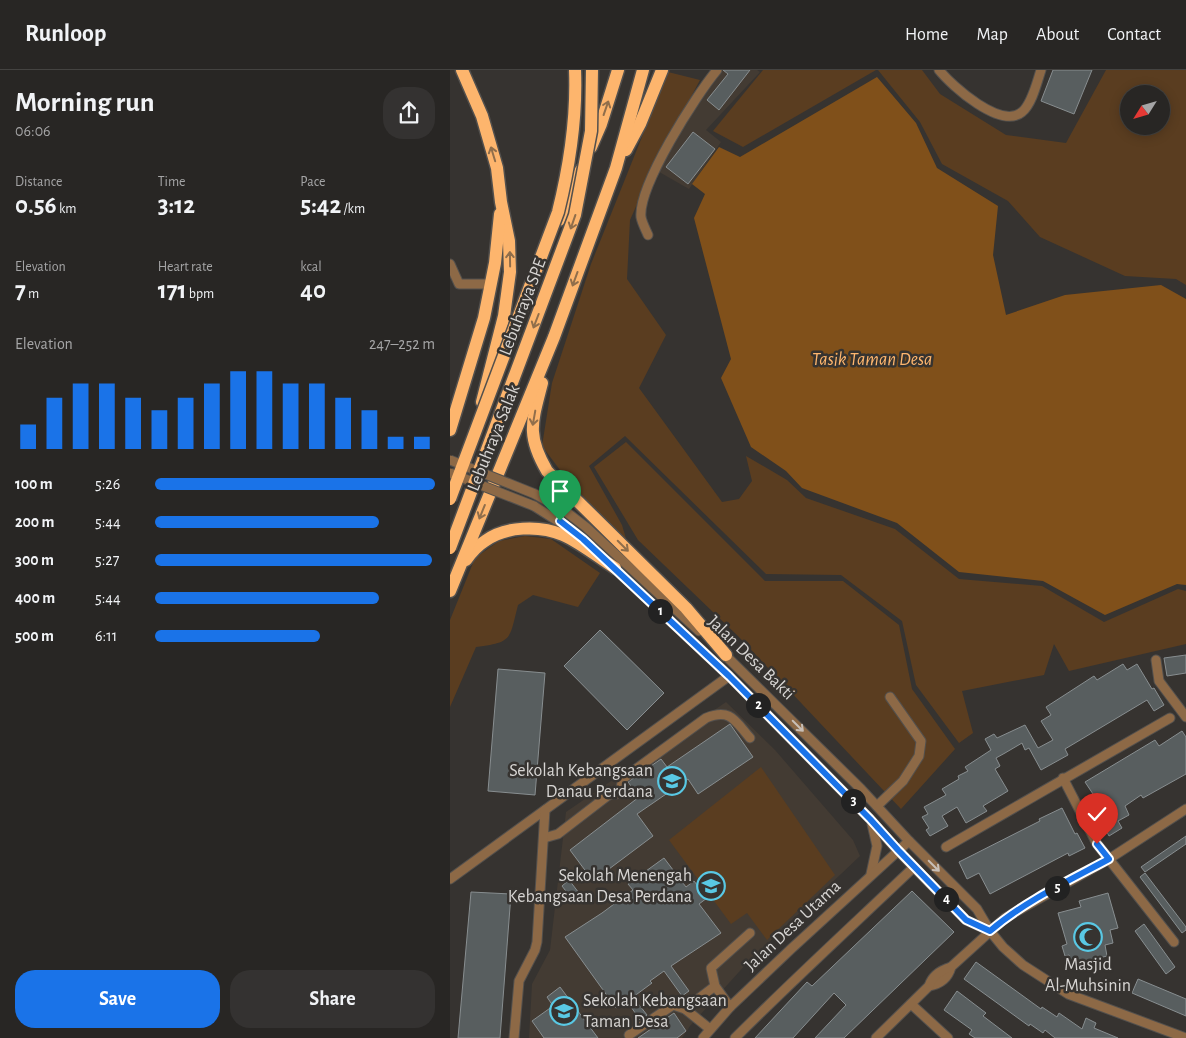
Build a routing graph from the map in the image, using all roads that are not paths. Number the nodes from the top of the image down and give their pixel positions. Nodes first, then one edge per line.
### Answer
1 (462, 70) edge
2 (575, 70) edge
3 (592, 70) edge
4 (618, 70) edge
5 (643, 70) edge
6 (662, 70) edge
7 (717, 70) edge
8 (939, 70) edge
9 (1041, 70) edge
10 (616, 168) junction
11 (501, 202) junction
12 (648, 235) dead end
13 (450, 264) edge
14 (491, 284) junction
15 (554, 337) junction
16 (450, 430) edge
17 (469, 443) junction
18 (450, 460) edge
19 (450, 473) edge
20 (450, 494) edge
21 (450, 500) edge
22 (450, 548) edge
23 (615, 568) junction
24 (459, 569) junction
25 (450, 590) edge
26 (726, 655) junction
27 (1156, 660) dead end
28 (729, 676) junction
29 (890, 697) dead end
30 (1186, 717) edge
31 (1170, 718) dead end
32 (750, 738) dead end
33 (1063, 778) junction
34 (877, 806) junction
35 (545, 810) junction
36 (1186, 810) edge
37 (870, 819) junction
38 (544, 838) junction
39 (909, 841) junction
40 (946, 847) dead end
41 (898, 850) junction
42 (1109, 859) junction
43 (914, 867) junction
44 (871, 876) junction
45 (450, 879) edge
46 (990, 931) junction
47 (750, 933) dead end
48 (1174, 942) dead end
49 (715, 986) junction
50 (911, 1004) junction
51 (730, 1007) junction
52 (685, 1009) junction
53 (710, 1029) junction
54 (629, 1035) dead end
55 (514, 1038) edge
56 (703, 1038) edge
57 (735, 1038) edge
58 (876, 1038) edge
59 (948, 1038) edge
60 (1186, 1038) edge

11 -> 1 highway
2 - 21 highway, Lebuhraya SPE, bridge
3 -> 22 highway, Lebuhraya SPE, bridge
17 -> 4 highway, Lebuhraya Salak
5 - 10 highway, Lebuhraya Salak
6 - 10 highway
7 - 12 street
8 - 9 street
10 -> 15 highway, Lebuhraya Salak
11 - 14 highway
17 -> 11 highway
13 - 14 street
14 - 16 highway
15 -> 24 highway, Lebuhraya Salak
15 -> 26 highway
17 - 20 highway, Lebuhraya Salak
18 - 26 street, Jalan Desa Bakti, bridge
19 - 23 street, Jalan Desa Bakti, bridge
23 - 24 highway
23 - 28 street, Jalan Desa Bakti
24 - 25 highway, Lebuhraya Salak
26 -> 34 street, Jalan Desa Bakti
27 - 30 street
28 - 35 street
28 - 37 street, Jalan Desa Bakti
29 - 34 street
31 - 33 street
32 - 38 street
33 - 40 street
33 - 42 street
34 - 39 street, Jalan Desa Bakti
35 - 38 street
35 - 45 street
36 - 42 street
37 - 41 street, Jalan Desa Bakti
37 - 44 street
38 - 55 street
39 - 41 street, Jalan Desa Utama
39 -> 46 street, Jalan Desa Bakti
41 - 43 street, Jalan Desa Bakti
41 - 44 street, Jalan Desa Utama
42 - 46 street
42 - 48 street
43 - 46 street, Jalan Desa Bakti
43 - 57 street
44 - 51 street, Jalan Desa Utama
46 - 50 street
46 - 60 street, Jalan Desa Bakti
47 - 49 street
49 - 51 street
49 - 52 street
50 - 58 street
50 - 59 street
51 - 53 street, Jalan Desa Utama
52 - 53 street
52 - 54 street
53 - 56 street, Jalan Desa Utama

